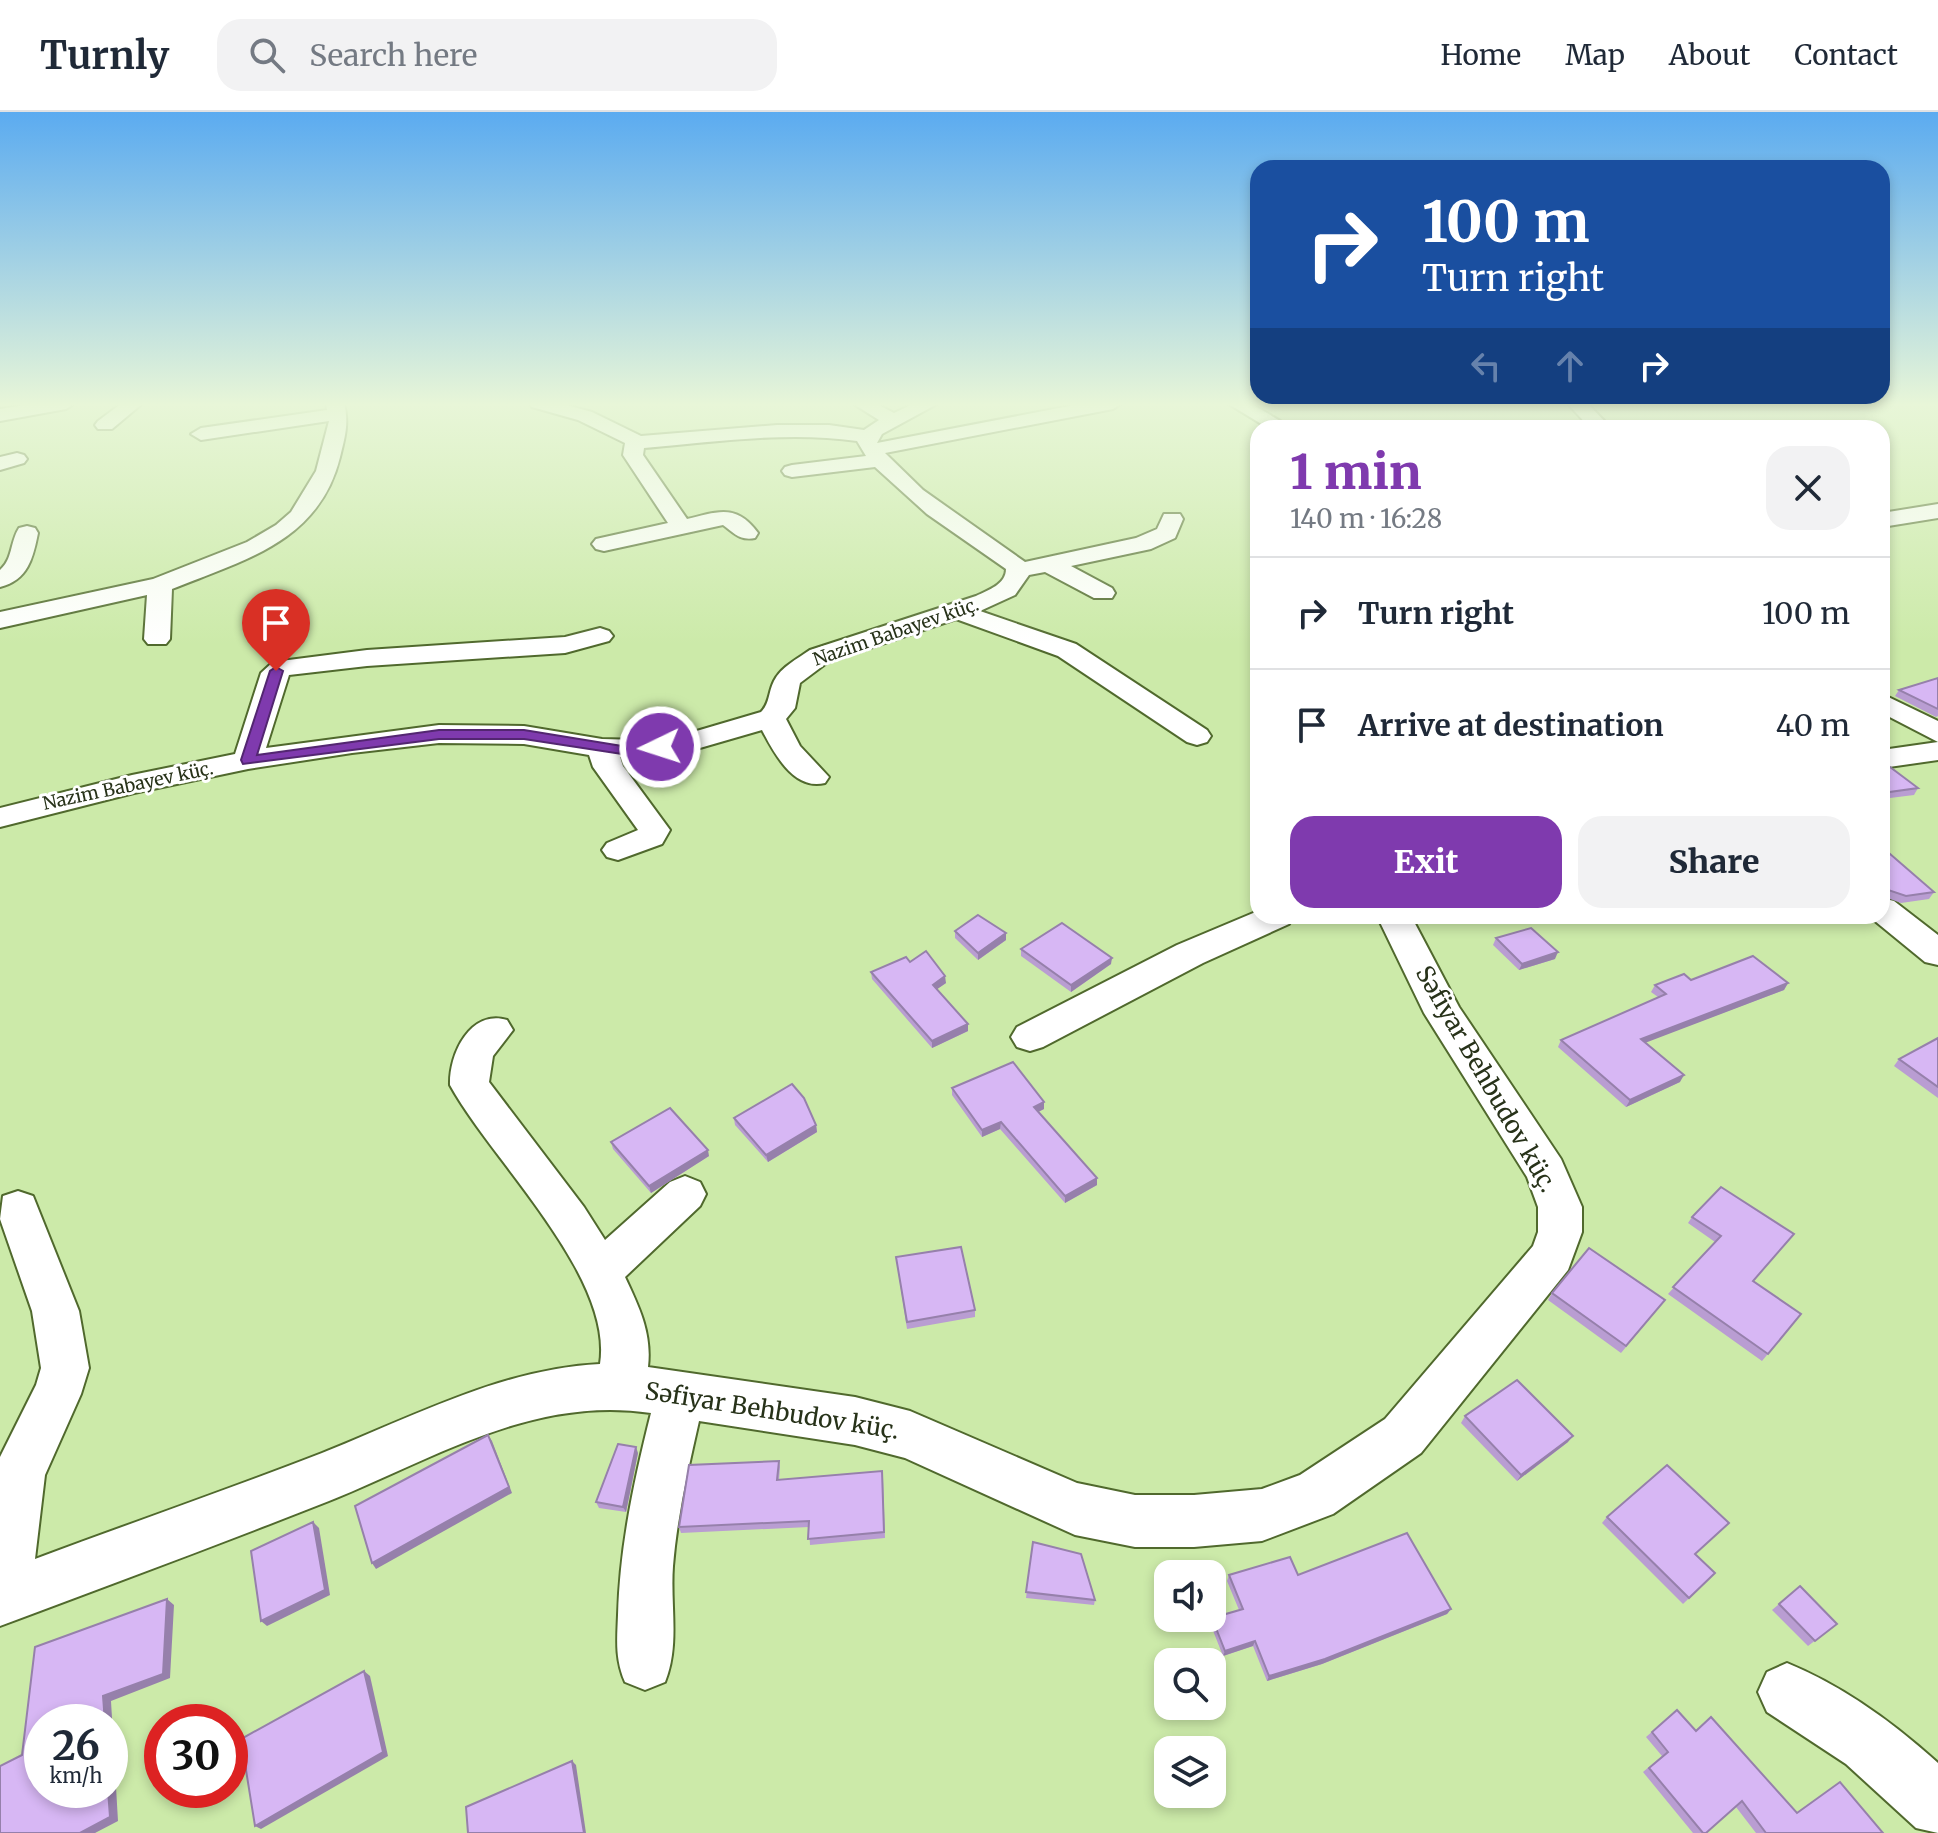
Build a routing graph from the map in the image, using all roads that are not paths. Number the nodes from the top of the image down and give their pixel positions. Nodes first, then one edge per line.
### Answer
1 (319, 483) edge
2 (652, 483) edge
3 (906, 483) edge
4 (1938, 511) edge
5 (1172, 519) dead end
6 (1890, 519) edge
7 (680, 525) junction
8 (27, 533) dead end
9 (747, 533) dead end
10 (604, 544) dead end
11 (1051, 565) junction
12 (1019, 570) junction
13 (0, 580) edge
14 (160, 585) junction
15 (1103, 593) dead end
16 (958, 611) junction
17 (4, 612) edge
18 (600, 636) dead end
19 (157, 639) dead end
20 (1890, 706) edge
21 (771, 718) junction
22 (1938, 733) edge
23 (1197, 736) dead end
24 (602, 748) junction
25 (1938, 751) edge
26 (1890, 758) edge
27 (248, 760) junction
28 (814, 777) dead end
29 (0, 818) edge
30 (618, 850) dead end
31 (1890, 915) edge
32 (1259, 924) edge
33 (1398, 924) edge
34 (1938, 953) edge
35 (494, 1030) dead end
36 (1030, 1037) dead end
37 (685, 1194) dead end
38 (18, 1209) dead end
39 (600, 1272) junction
40 (621, 1386) junction
41 (680, 1396) junction
42 (0, 1584) edge
43 (0, 1599) edge
44 (645, 1662) dead end
45 (1787, 1692) dead end
46 (1938, 1806) edge

1 - 14 street
2 - 7 street
3 - 12 street
4 - 6 street
5 - 11 street
7 - 9 street
7 - 10 street
8 - 13 street
11 - 12 street
11 - 15 street
12 - 16 street, Nazim Babayev küç.
14 - 17 street
14 - 19 street
16 - 21 street, Nazim Babayev küç.
16 - 23 street
18 - 27 street
20 - 22 street
21 - 24 street, Nazim Babayev küç.
21 - 28 street
24 - 27 street, Nazim Babayev küç.
24 - 30 street
25 - 26 street
27 - 29 street, Nazim Babayev küç.
31 - 34 street
32 - 36 street
33 - 41 street, Səfiyar Behbudov küç.
35 - 39 street
37 - 39 street
38 - 42 street
39 - 40 street
40 - 41 street, Səfiyar Behbudov küç.
40 - 43 street, Səfiyar Behbudov küç.
41 - 44 street
45 - 46 street

